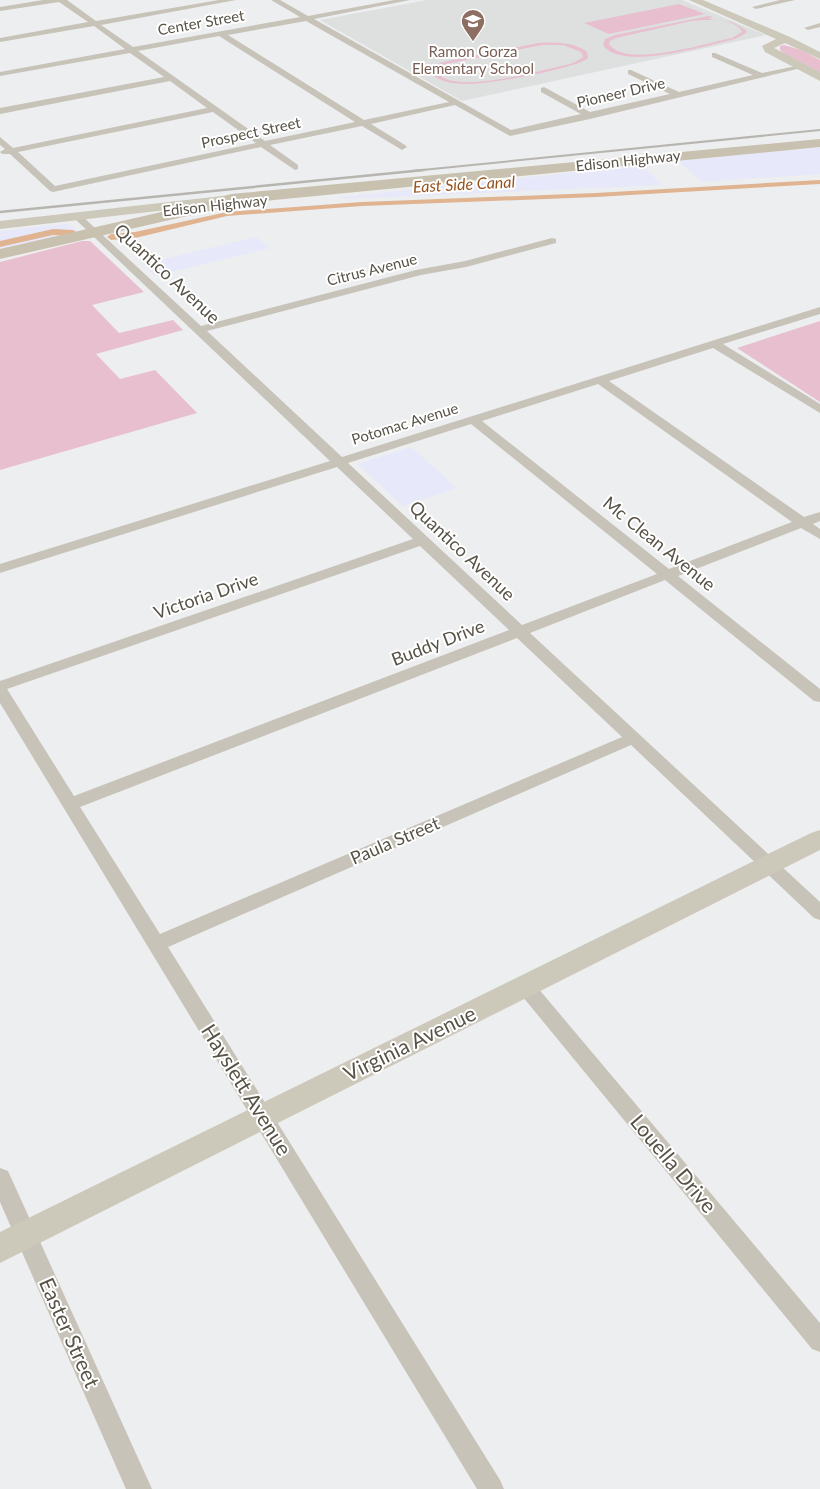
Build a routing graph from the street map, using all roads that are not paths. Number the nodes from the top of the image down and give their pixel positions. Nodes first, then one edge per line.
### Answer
1 (57, 0) edge
2 (62, 0) edge
3 (232, 0) edge
4 (275, 0) edge
5 (406, 0) edge
6 (694, 0) edge
7 (707, 0) edge
8 (790, 0) edge
9 (756, 7) dead end
10 (0, 9) edge
11 (307, 18) junction
12 (96, 24) junction
13 (820, 25) edge
14 (808, 28) dead end
15 (221, 34) junction
16 (786, 39) junction
17 (0, 40) edge
18 (132, 50) junction
19 (819, 50) edge
20 (715, 55) dead end
21 (801, 67) junction
22 (631, 72) dead end
23 (0, 74) edge
24 (761, 76) junction
25 (820, 77) edge
26 (172, 78) junction
27 (544, 90) dead end
28 (678, 95) junction
29 (455, 103) junction
30 (216, 110) junction
31 (0, 111) edge
32 (590, 116) junction
33 (363, 123) junction
34 (0, 140) edge
35 (818, 142) edge
36 (264, 144) junction
37 (402, 147) dead end
38 (11, 151) junction
39 (0, 153) edge
40 (295, 167) dead end
41 (442, 180) junction
42 (232, 199) junction
43 (209, 206) junction
44 (78, 217) junction
45 (0, 225) edge
46 (95, 232) junction
47 (552, 241) dead end
48 (0, 254) edge
49 (820, 310) edge
50 (199, 330) junction
51 (715, 344) junction
52 (600, 380) junction
53 (820, 409) edge
54 (474, 420) junction
55 (340, 462) junction
56 (820, 516) edge
57 (802, 522) junction
58 (820, 535) edge
59 (423, 540) junction
60 (0, 569) edge
61 (667, 574) junction
62 (520, 631) junction
63 (0, 686) edge
64 (0, 690) edge
65 (820, 697) edge
66 (634, 738) junction
67 (70, 804) junction
68 (820, 839) edge
69 (769, 865) junction
70 (820, 913) edge
71 (156, 944) junction
72 (525, 986) junction
73 (263, 1117) junction
74 (0, 1178) edge
75 (26, 1235) junction
76 (0, 1248) edge
77 (820, 1341) edge
78 (139, 1489) edge
79 (491, 1489) edge

1 - 10 street
2 - 12 street
3 - 12 street
4 - 11 street, Pioneer Drive
5 - 11 street, Center Street
6 - 16 main road
7 - 19 main road
8 - 9 street
11 - 15 street, Center Street
11 - 29 street, Pioneer Drive
12 - 17 street
12 - 18 street
13 - 14 street
15 - 18 street, Center Street
15 - 33 street
16 - 19 main road
16 - 21 main road
18 - 23 street, Center Street
18 - 26 street
20 - 24 street
21 - 24 street, Pioneer Drive
21 - 25 main road
22 - 28 street
24 - 28 street, Pioneer Drive
26 - 30 street
26 - 31 street
27 - 32 street
28 - 32 street, Pioneer Drive
29 - 32 street, Pioneer Drive
29 - 33 street, Prospect Street
30 - 36 street
30 - 38 street
33 - 36 street, Prospect Street
33 - 37 street
34 - 38 street
35 - 41 main road, Edison Highway
36 - 38 street, Prospect Street
36 - 40 street
38 - 39 street
41 - 42 main road, Edison Highway
41 - 43 main road, Edison Highway
42 - 43 main road
42 - 44 main road, Edison Highway
43 - 44 main road, Edison Highway
43 - 46 main road
44 - 45 main road, Edison Highway
44 - 46 street, Quantico Avenue
46 - 48 main road
46 - 50 street, Quantico Avenue
47 - 50 street, Citrus Avenue
49 - 51 street, Potomac Avenue
50 - 55 street, Quantico Avenue
51 - 52 street, Potomac Avenue
51 - 53 street
52 - 54 street, Potomac Avenue
52 - 57 street
54 - 55 street, Potomac Avenue
54 - 61 street, Mc Clean Avenue
55 - 59 street, Quantico Avenue
55 - 60 street, Potomac Avenue
56 - 57 street, Buddy Drive
57 - 58 street
57 - 61 street, Buddy Drive
59 - 62 street, Quantico Avenue
59 - 63 street, Victoria Drive
61 - 62 street, Buddy Drive
61 - 65 street, Mc Clean Avenue
62 - 66 street, Quantico Avenue
62 - 67 street, Buddy Drive
64 - 67 street, Hayslett Avenue
66 - 69 street, Quantico Avenue
66 - 71 street, Paula Street
67 - 71 street, Hayslett Avenue
68 - 69 main road, Virginia Avenue
69 - 70 street, Quantico Avenue
69 - 72 main road, Virginia Avenue
71 - 73 street, Hayslett Avenue
72 - 73 main road, Virginia Avenue
72 - 77 street, Louella Drive
73 - 75 main road, Virginia Avenue
73 - 79 street, Hayslett Avenue
74 - 75 street, Easter Street
75 - 76 main road, Virginia Avenue
75 - 78 street, Easter Street

